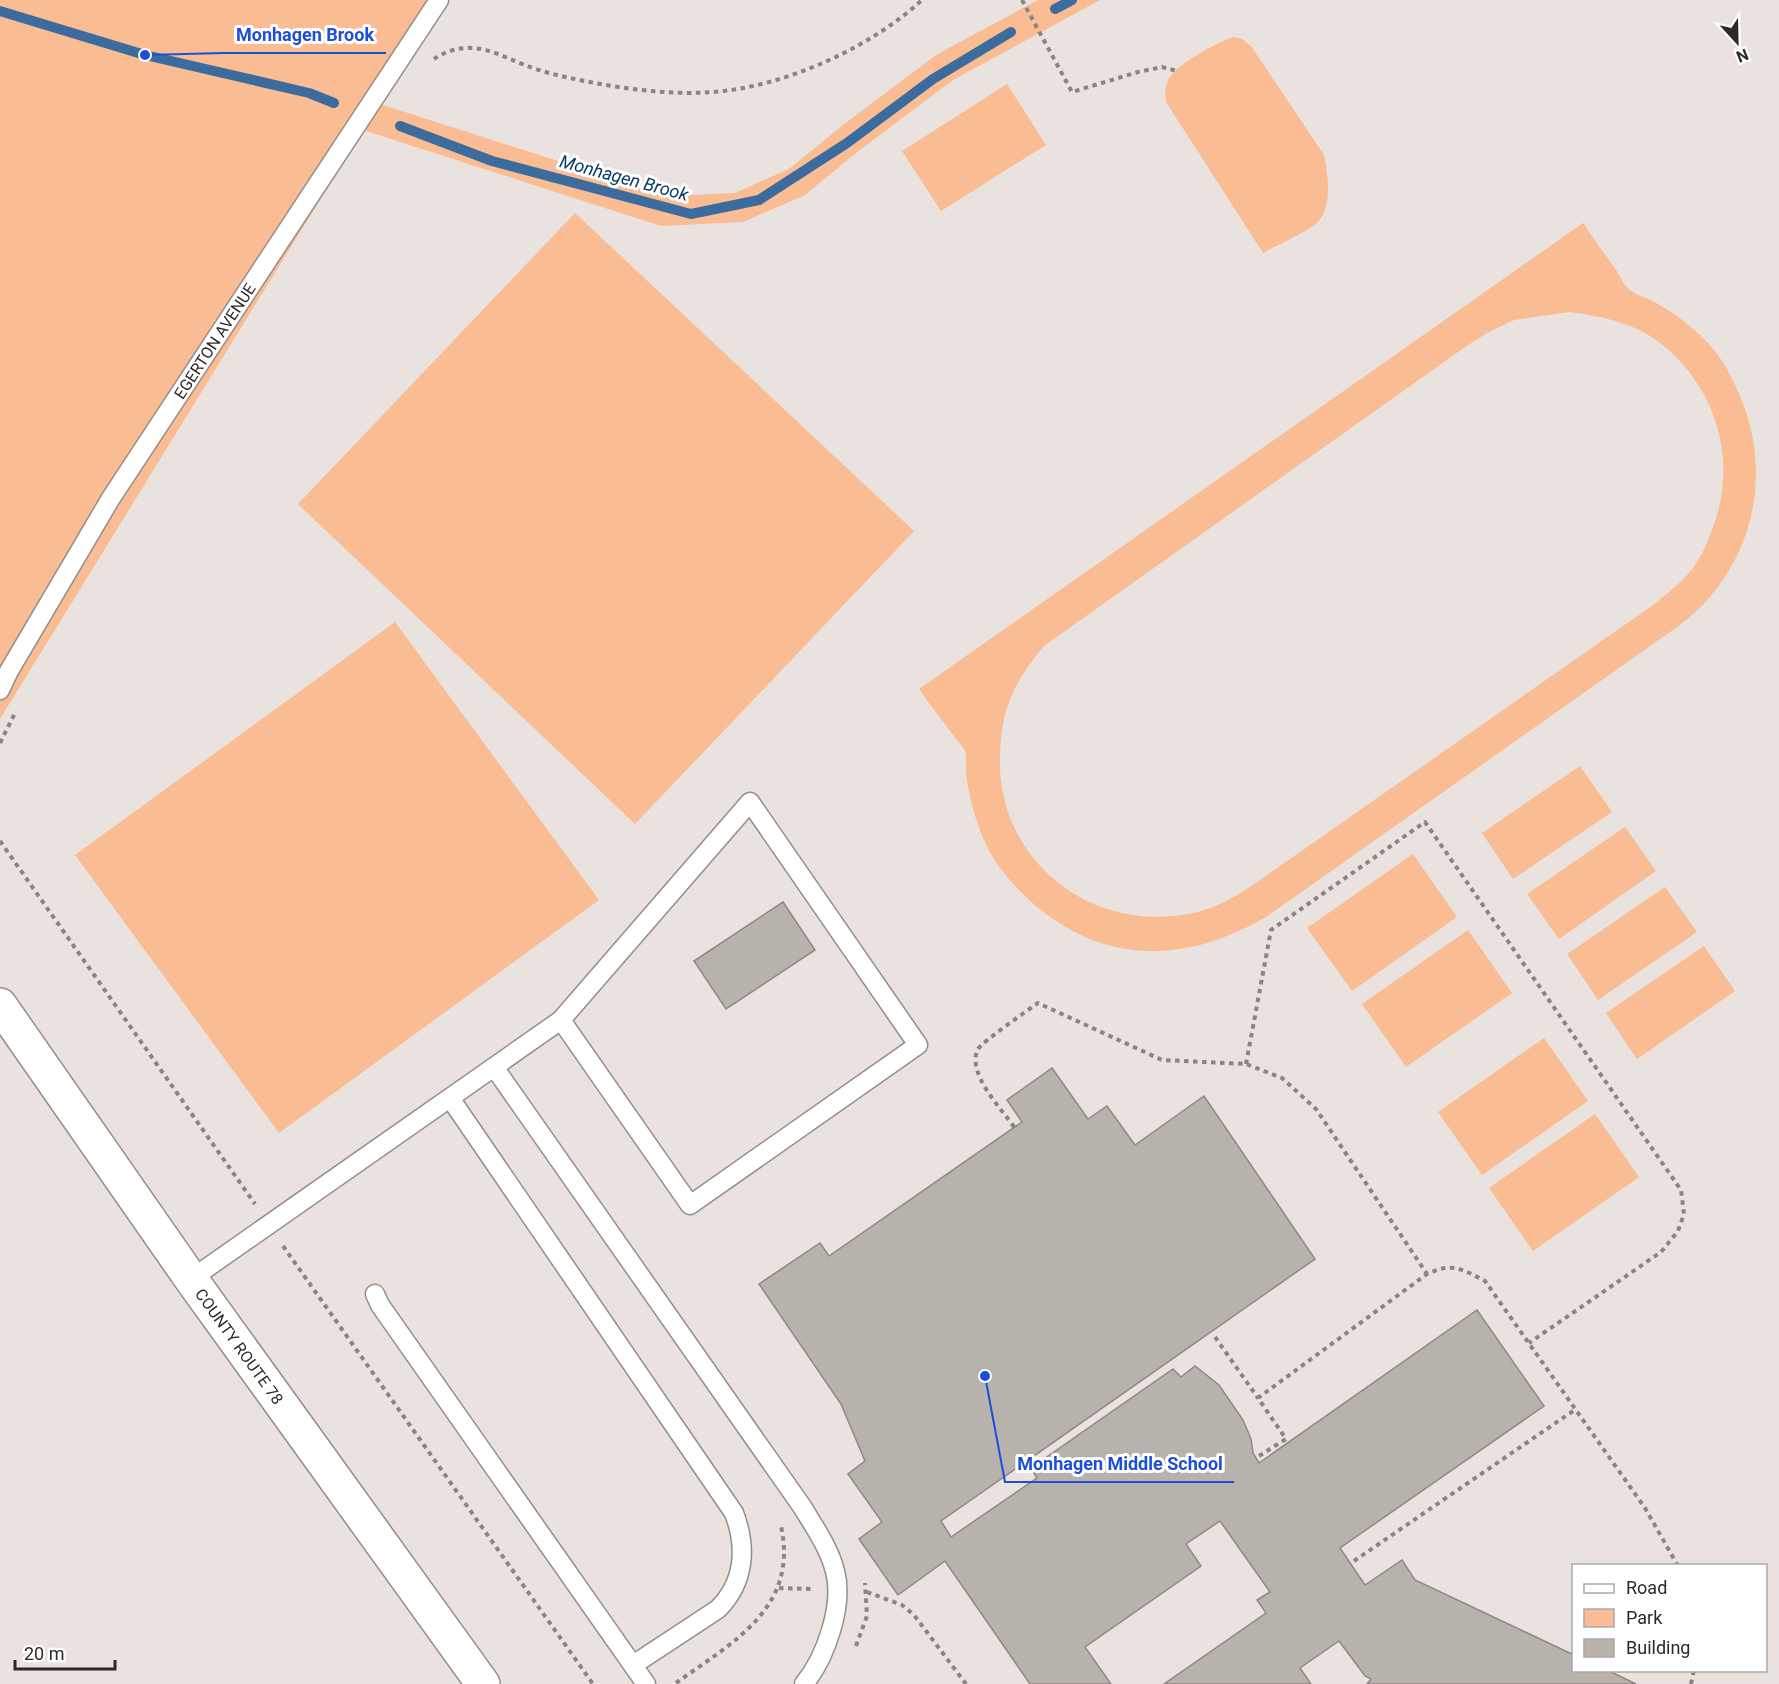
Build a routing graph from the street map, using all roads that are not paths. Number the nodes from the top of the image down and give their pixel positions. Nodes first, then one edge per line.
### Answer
1 (439, 0) edge
2 (0, 690) edge
3 (0, 1005) edge
4 (561, 1020) junction
5 (494, 1067) junction
6 (450, 1098) junction
7 (191, 1279) junction
8 (375, 1294) dead end
9 (633, 1665) junction
10 (483, 1684) edge
11 (646, 1684) edge
12 (804, 1684) edge

1 - 2 lane, EGERTON AVENUE
3 - 7 street, COUNTY ROUTE 78
4 - 4 lane
4 - 5 lane
5 - 6 lane
5 - 12 lane
6 - 7 lane
6 - 9 lane
7 - 10 street, COUNTY ROUTE 78
8 - 9 lane
9 - 11 lane

